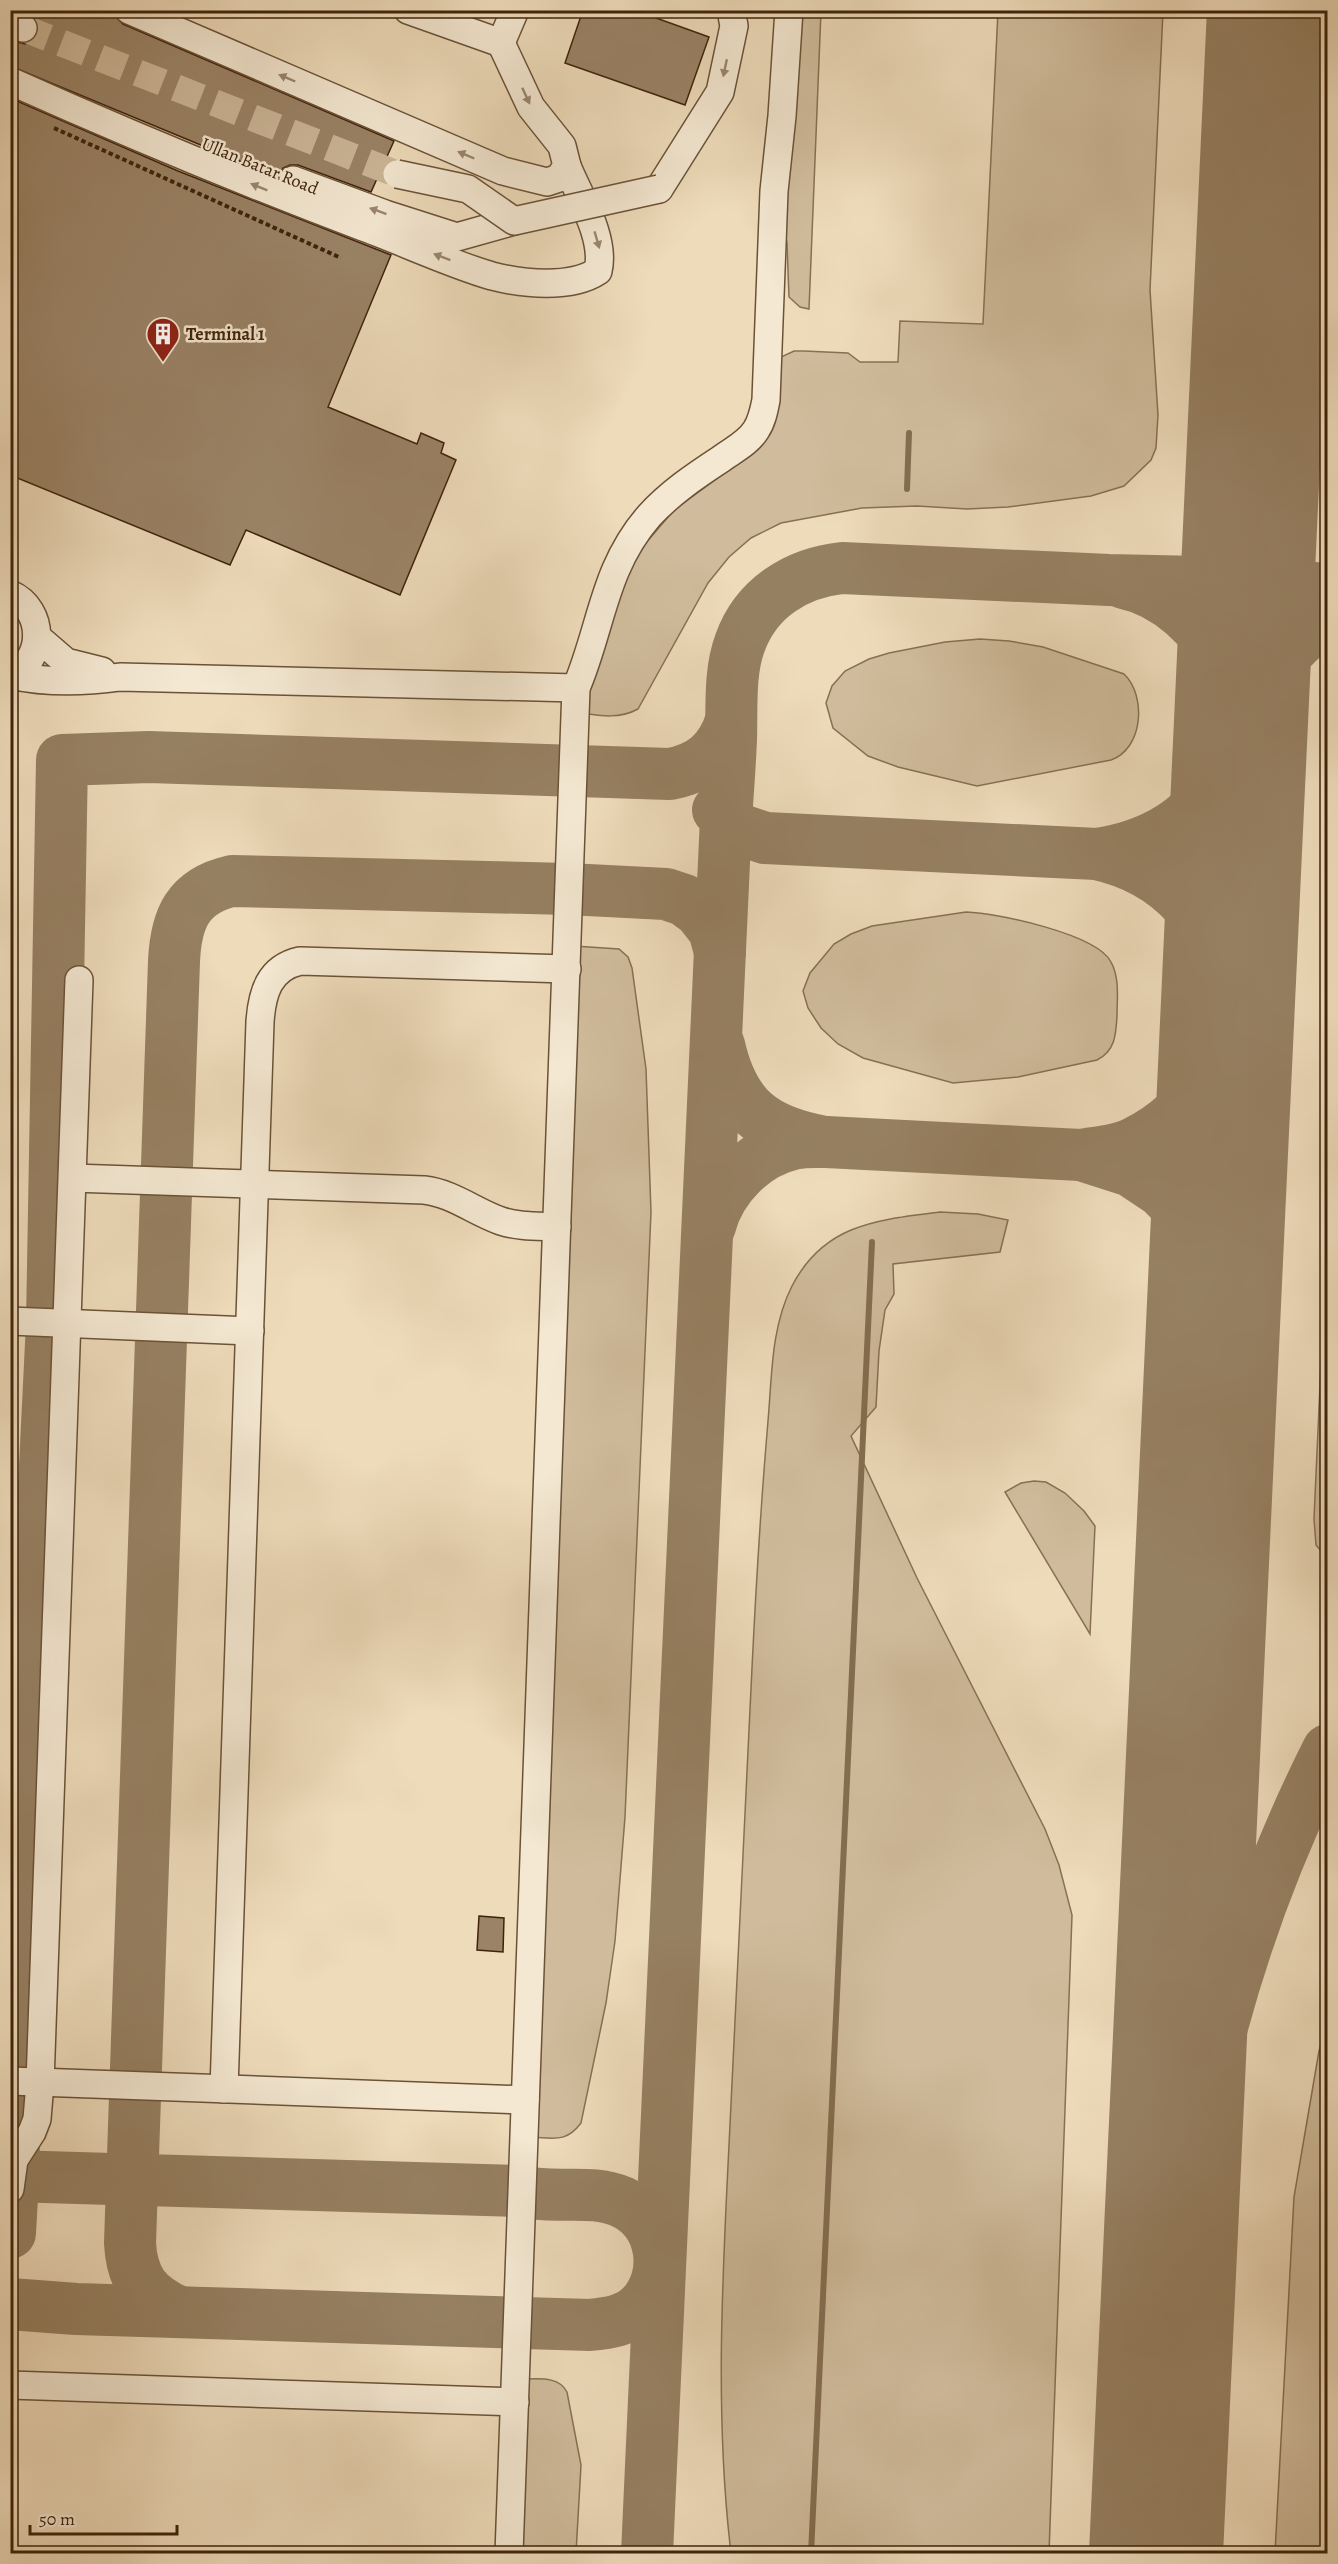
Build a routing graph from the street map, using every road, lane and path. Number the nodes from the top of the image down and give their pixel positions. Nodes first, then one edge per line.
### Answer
1 (129, 10) edge
2 (408, 10) edge
3 (515, 10) edge
4 (731, 10) edge
5 (789, 10) edge
6 (501, 43) junction
7 (10, 65) edge
8 (10, 81) edge
9 (50, 126) dead end
10 (567, 166) junction
11 (397, 174) tunnel mouth
12 (514, 221) junction
13 (341, 258) dead end
14 (10, 594) edge
15 (37, 637) junction
16 (11, 675) edge
17 (120, 677) junction
18 (576, 688) junction
19 (567, 969) junction
20 (79, 980) dead end
21 (73, 1178) junction
22 (255, 1185) junction
23 (557, 1227) junction
24 (10, 1321) edge
25 (67, 1323) junction
26 (250, 1331) junction
27 (10, 2081) edge
28 (40, 2083) junction
29 (224, 2089) junction
30 (525, 2100) junction
31 (10, 2189) edge
32 (10, 2385) edge
33 (515, 2402) junction
34 (509, 2553) edge

10 -> 1 street
2 - 6 street
3 - 6 street
4 -> 12 street, Ullan Batar Road, bridge
5 - 18 street
6 -> 10 street
12 -> 7 street, Ullan Batar Road
10 -> 8 street
9 - 13 path
11 - 12 street, bridge
14 - 15 street
15 - 16 street
15 - 17 street
16 - 17 street
17 - 18 street
18 - 19 street
19 - 22 street
19 - 23 street
20 - 21 street
21 - 22 street
21 - 25 street
22 - 23 street
22 - 26 street
23 - 30 street
24 - 25 street
25 - 26 street
25 - 28 street
26 - 29 street
27 - 28 street
28 - 29 street
28 - 31 street
29 - 30 street
30 - 33 street
32 - 33 street
33 - 34 street

